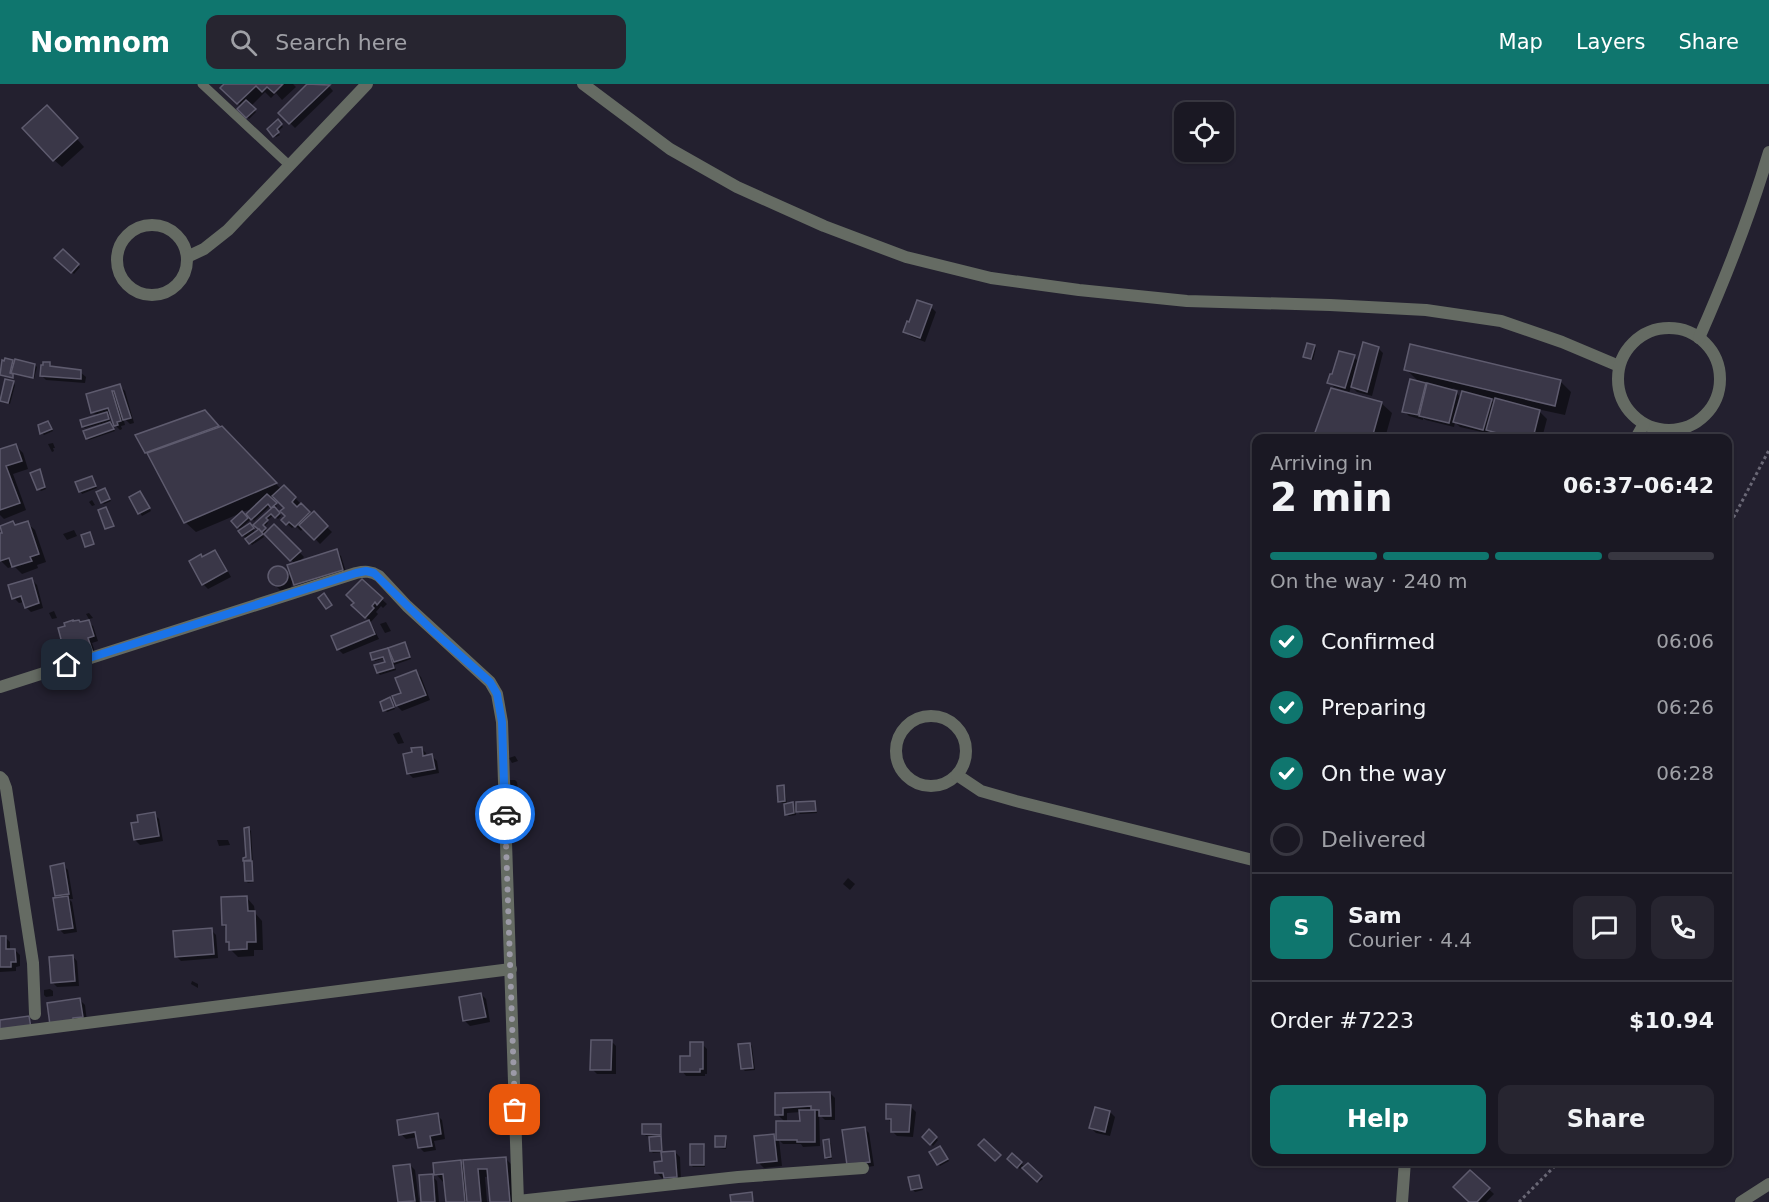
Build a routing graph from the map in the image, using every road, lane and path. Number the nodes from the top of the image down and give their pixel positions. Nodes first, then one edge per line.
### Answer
1 (202, 84) edge
2 (367, 84) edge
3 (583, 84) edge
4 (1769, 152) edge
5 (290, 166) junction
6 (187, 257) junction
7 (1699, 338) junction
8 (1619, 366) junction
9 (1644, 424) junction
10 (1638, 434) edge
11 (1769, 450) edge
12 (1732, 520) edge
13 (0, 687) edge
14 (957, 775) junction
15 (0, 777) edge
16 (1252, 860) edge
17 (511, 969) junction
18 (35, 1014) dead end
19 (0, 1034) edge
20 (1405, 1166) edge
21 (1555, 1166) edge
22 (863, 1168) dead end
23 (1769, 1184) edge
24 (518, 1201) edge
25 (1402, 1202) edge
26 (1519, 1202) edge
27 (1741, 1202) edge

1 - 5 lane
2 - 5 street
3 - 8 street
4 - 7 street
5 - 6 street
6 - 6 street
7 - 8 street
7 - 9 street
8 - 9 street
9 - 10 street
11 - 12 path
13 - 17 street
14 - 14 street
14 - 16 street
15 - 18 street
17 - 19 street
17 - 24 street
20 - 25 street
21 - 26 path
22 - 24 street
23 - 27 street

